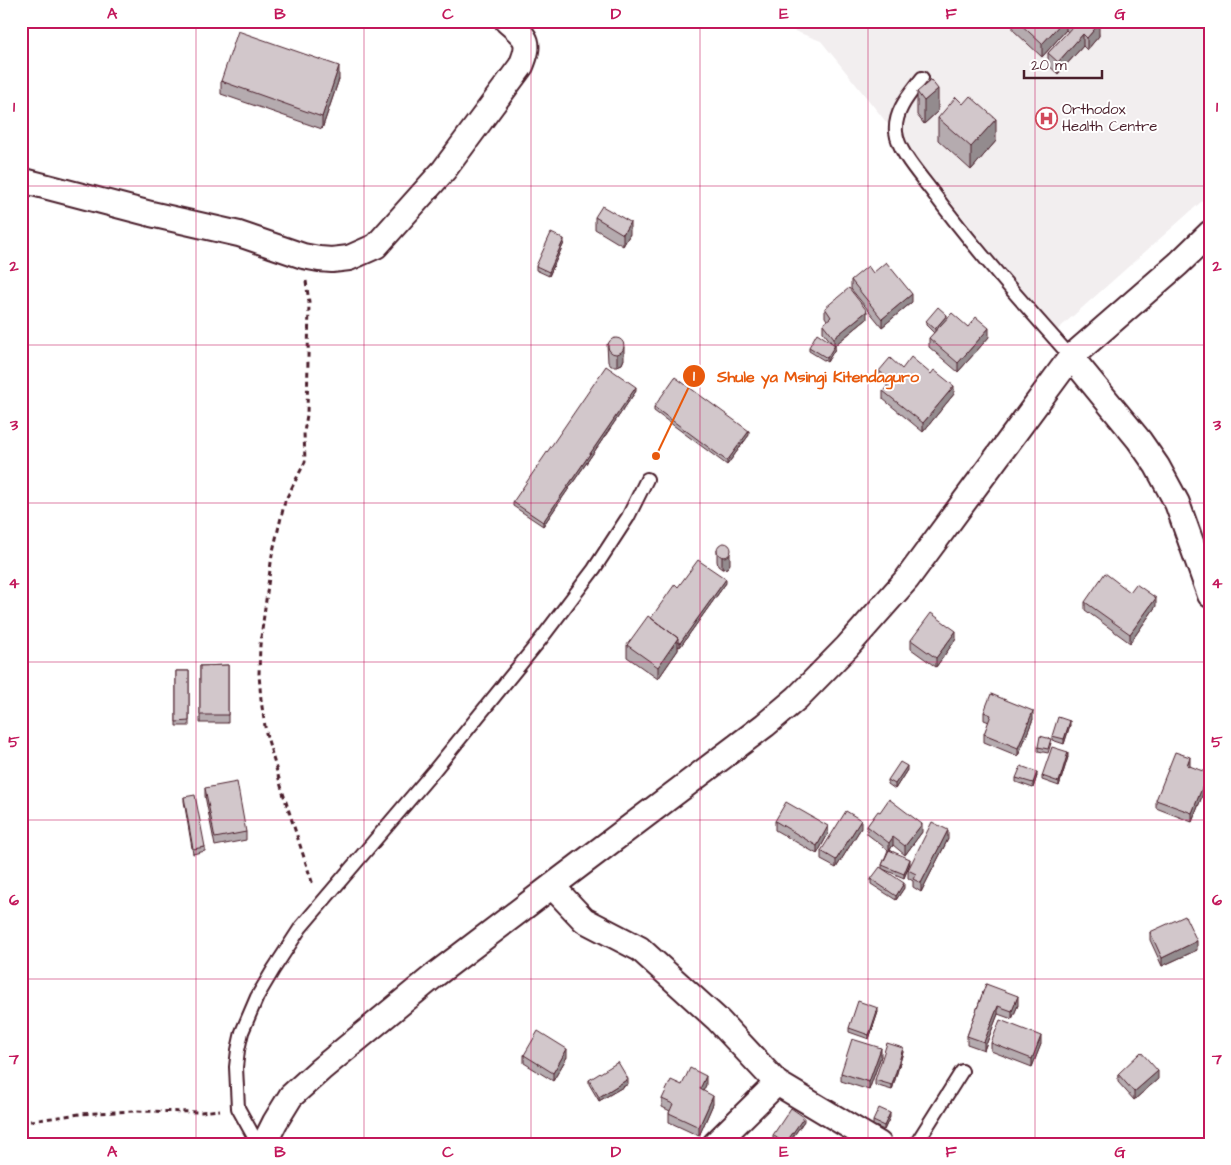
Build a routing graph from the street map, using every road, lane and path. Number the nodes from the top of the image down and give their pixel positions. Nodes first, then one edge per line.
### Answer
1 (507, 21) edge
2 (922, 78) dead end
3 (21, 180) edge
4 (1210, 233) edge
5 (303, 256) junction
6 (1071, 357) junction
7 (647, 479) dead end
8 (1210, 595) edge
9 (552, 886) junction
10 (320, 906) junction
11 (962, 1071) dead end
12 (777, 1083) junction
13 (238, 1108) junction
14 (21, 1121) edge
15 (258, 1144) edge
16 (264, 1144) edge
17 (715, 1144) edge
18 (879, 1144) edge
19 (916, 1144) edge

1 - 5 street
2 - 6 lane
3 - 5 street
4 - 6 street
5 - 10 path
6 - 8 street
6 - 9 street
7 - 10 lane
9 - 12 street
9 - 16 street
10 - 13 lane
11 - 19 lane
12 - 17 street
12 - 18 street
13 - 14 path
13 - 15 lane

